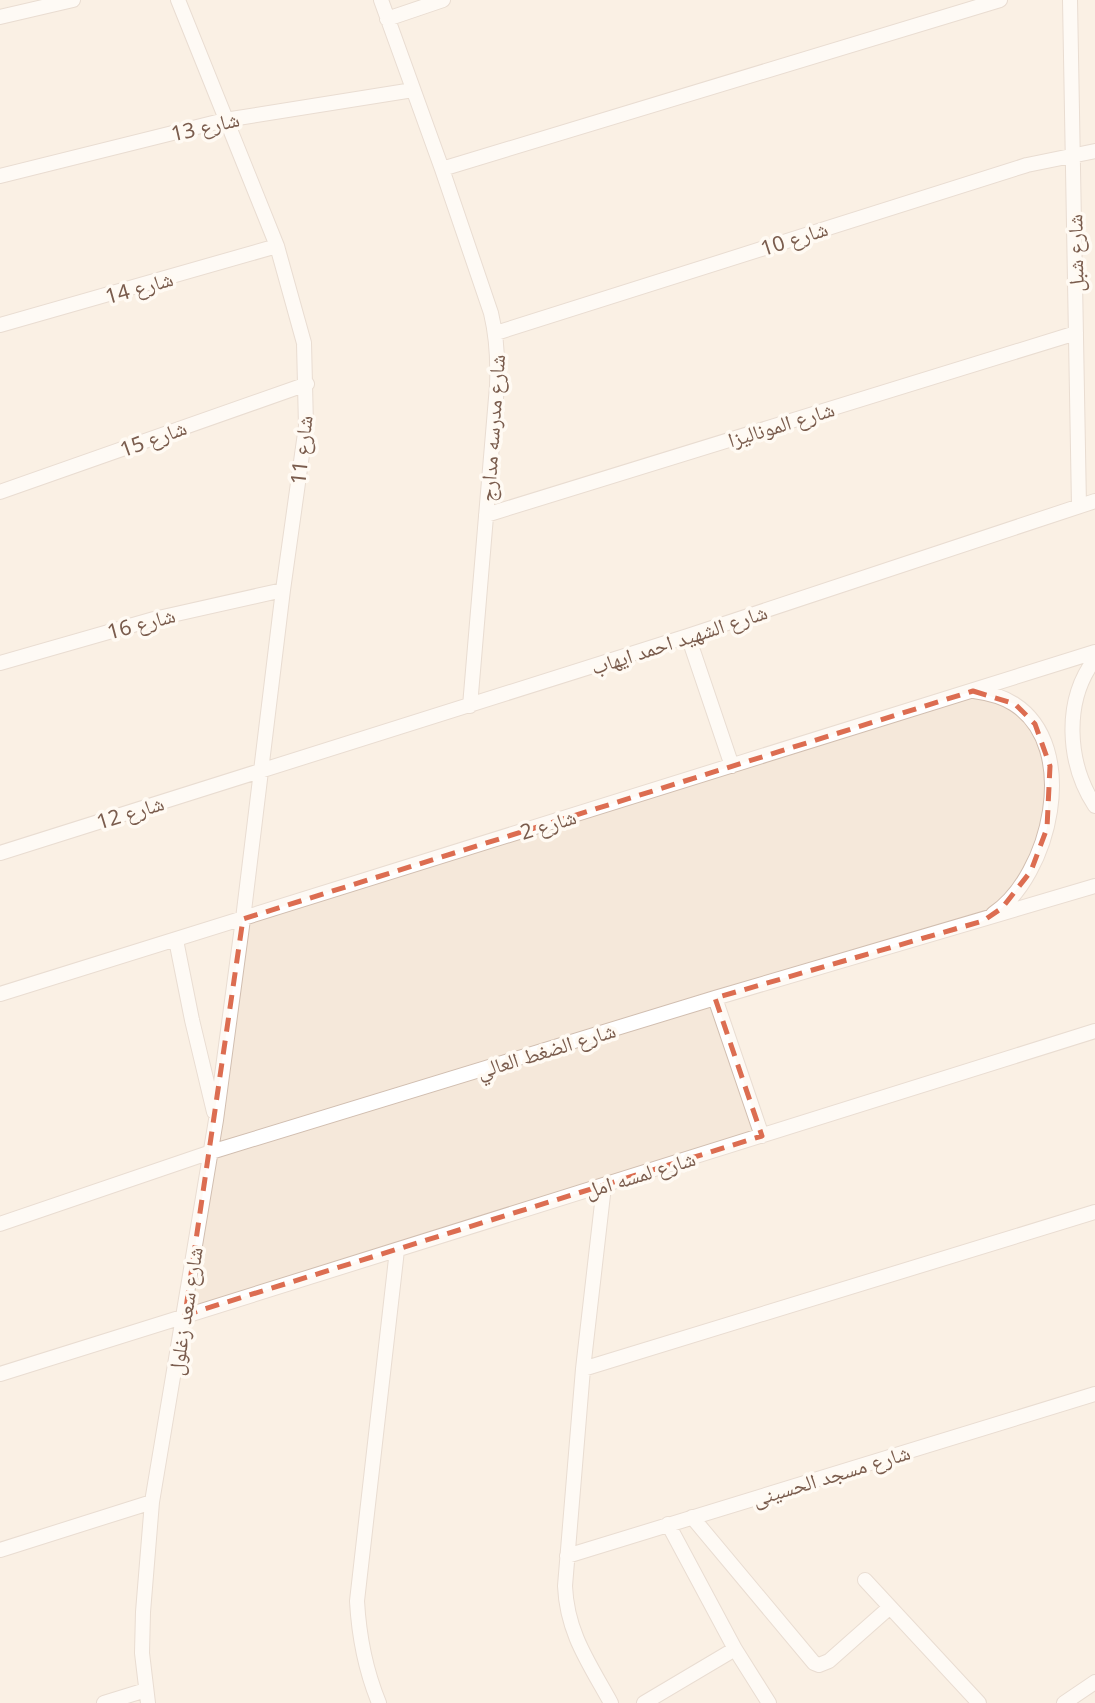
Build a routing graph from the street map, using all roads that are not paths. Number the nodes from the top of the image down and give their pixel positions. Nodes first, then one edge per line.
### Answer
1 (73, 0) edge
2 (178, 0) edge
3 (381, 0) edge
4 (443, 0) edge
5 (1000, 0) edge
6 (1070, 0) edge
7 (0, 17) edge
8 (387, 19) junction
9 (413, 90) junction
10 (225, 120) junction
11 (1095, 151) edge
12 (1074, 154) junction
13 (442, 169) junction
14 (0, 176) edge
15 (277, 246) junction
16 (0, 325) edge
17 (496, 333) junction
18 (1076, 334) junction
19 (307, 384) junction
20 (0, 492) edge
21 (1095, 501) edge
22 (1079, 506) junction
23 (486, 515) junction
24 (283, 590) junction
25 (688, 636) junction
26 (1095, 652) edge
27 (1095, 659) edge
28 (0, 663) edge
29 (974, 691) junction
30 (470, 706) junction
31 (732, 766) junction
32 (260, 771) junction
33 (1095, 806) edge
34 (0, 853) edge
35 (1095, 887) edge
36 (243, 919) junction
37 (983, 921) junction
38 (176, 940) junction
39 (0, 994) edge
40 (715, 998) junction
41 (1095, 1031) edge
42 (216, 1120) junction
43 (762, 1136) junction
44 (211, 1152) junction
45 (604, 1186) junction
46 (1095, 1212) edge
47 (0, 1224) edge
48 (397, 1250) junction
49 (185, 1315) junction
50 (583, 1368) junction
51 (0, 1374) edge
52 (1095, 1394) edge
53 (152, 1503) junction
54 (692, 1517) junction
55 (668, 1524) junction
56 (0, 1550) edge
57 (567, 1556) junction
58 (865, 1580) dead end
59 (890, 1607) junction
60 (735, 1649) junction
61 (1095, 1682) edge
62 (147, 1697) edge
63 (104, 1703) edge
64 (379, 1703) edge
65 (611, 1703) edge
66 (645, 1703) edge
67 (769, 1703) edge
68 (979, 1703) edge
69 (1064, 1703) edge

1 - 7 street
2 - 10 street, شارع 11
3 - 8 street, شارع مدرسه مدارج
4 - 8 street
5 - 13 street
6 - 12 street, شارع شبل
8 - 9 street, شارع مدرسه مدارج
9 - 10 street, شارع 13
9 - 13 street, شارع مدرسه مدارج
10 - 14 street, شارع 13
10 - 15 street, شارع 11
11 - 12 street, شارع 10
12 - 17 street, شارع 10
12 - 18 street, شارع شبل
13 - 17 street, شارع مدرسه مدارج
15 - 16 street, شارع 14
15 - 19 street, شارع 11
17 - 23 street, شارع مدرسه مدارج
18 - 22 street, شارع شبل
18 - 23 street, شارع الموناليزا
19 - 20 street, شارع 15
19 - 24 street, شارع 11
21 - 22 street, شارع الشهيد احمد ايهاب
22 - 25 street, شارع الشهيد احمد ايهاب
23 - 30 street, شارع مدرسه مدارج
24 - 28 street, شارع 16
24 - 32 street, شارع 11
25 - 30 street, شارع الشهيد احمد ايهاب
25 - 31 street
26 - 29 street, شارع 2
27 - 33 street
29 - 31 street, شارع 2
29 - 37 street
30 - 32 street, شارع الشهيد احمد ايهاب
31 - 36 street, شارع 2
32 - 34 street, شارع 12
32 - 36 street, شارع 11
35 - 37 street, شارع الضغط العالي
36 - 38 street, شارع 2
36 - 42 street, شارع سعد زغلول
37 - 40 street, شارع الضغط العالي
38 - 39 street, شارع 2
38 - 42 street
40 - 43 street
40 - 44 street, شارع الضغط العالي
41 - 43 street, شارع لمسه امل
42 - 44 street, شارع سعد زغلول
43 - 45 street, شارع لمسه امل
44 - 47 street, شارع الضغط العالي
44 - 49 street, شارع سعد زغلول
45 - 48 street, شارع لمسه امل
45 - 50 street
46 - 50 street
48 - 49 street, شارع لمسه امل
48 - 64 street
49 - 51 street, شارع لمسه امل
49 - 53 street, شارع سعد زغلول
50 - 57 street
52 - 54 street, شارع مسجد الحسينى
53 - 56 street
53 - 62 street, شارع سعد زغلول
54 - 55 street, شارع مسجد الحسينى
54 - 59 street
55 - 57 street, شارع مسجد الحسينى
55 - 60 street
57 - 65 street
58 - 59 street
59 - 68 street
60 - 66 street
60 - 67 street
61 - 69 street
62 - 63 street

